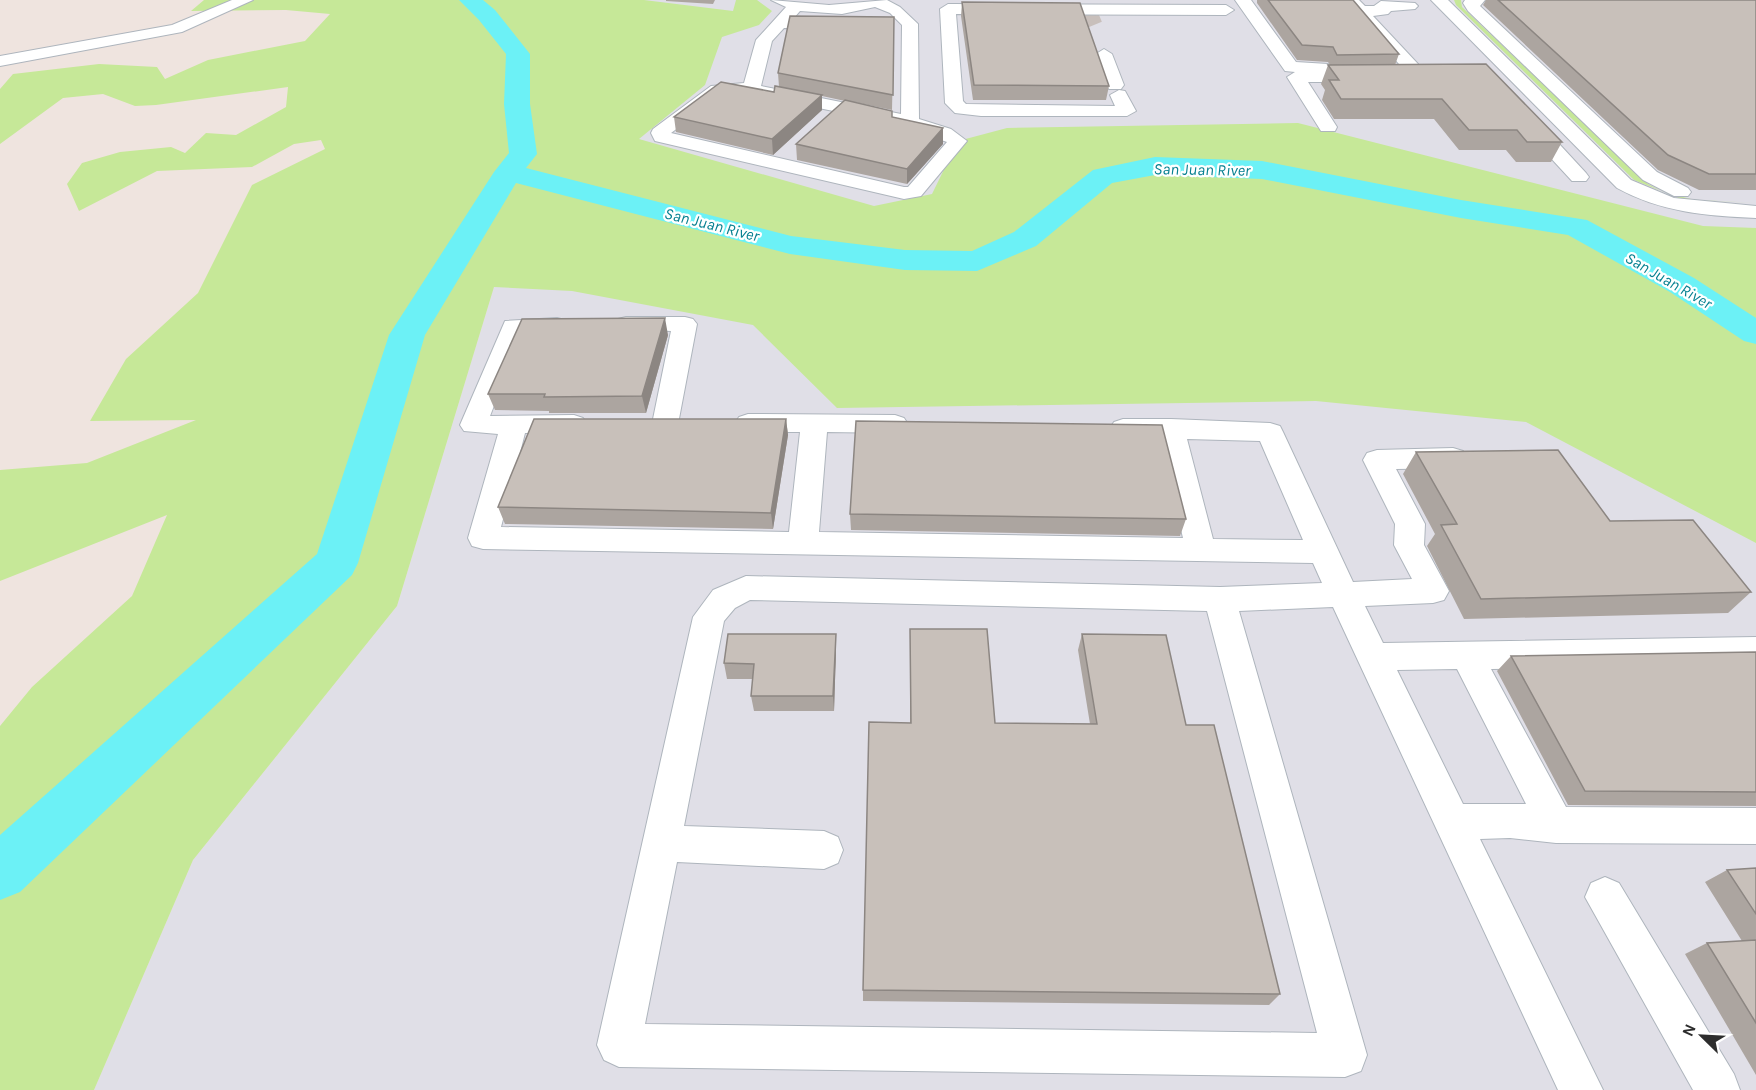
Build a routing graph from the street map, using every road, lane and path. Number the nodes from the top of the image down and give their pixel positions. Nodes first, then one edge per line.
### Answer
1 (245, 0) edge
2 (779, 0) edge
3 (1243, 0) edge
4 (1439, 0) edge
5 (1477, 0) edge
6 (877, 1) edge
7 (796, 6) junction
8 (1356, 6) edge
9 (1410, 6) dead end
10 (1087, 7) edge
11 (1226, 10) dead end
12 (779, 23) junction
13 (862, 24) edge
14 (886, 24) edge
15 (910, 24) junction
16 (1101, 45) tunnel mouth
17 (0, 61) edge
18 (1402, 72) junction
19 (751, 89) junction
20 (839, 108) junction
21 (1515, 108) edge
22 (910, 123) junction
23 (822, 124) edge
24 (1531, 125) junction
25 (1563, 125) junction
26 (1328, 127) dead end
27 (796, 148) dead end
28 (778, 164) junction
29 (1579, 177) dead end
30 (1756, 197) edge
31 (1756, 212) edge
32 (723, 423) edge
33 (814, 423) junction
34 (514, 424) junction
35 (596, 424) edge
36 (665, 424) edge
37 (921, 424) edge
38 (1100, 427) edge
39 (1171, 428) junction
40 (1479, 457) edge
41 (803, 544) junction
42 (1201, 550) junction
43 (1323, 552) junction
44 (1345, 596) junction
45 (1220, 599) junction
46 (1756, 651) edge
47 (1467, 656) junction
48 (1374, 657) junction
49 (1453, 822) junction
50 (1556, 825) junction
51 (1756, 826) edge
52 (660, 843) junction
53 (824, 850) dead end
54 (1605, 897) dead end
55 (1581, 1090) edge
56 (1718, 1090) edge

1 - 17 street
2 - 7 street
3 - 18 street
4 - 25 street
5 - 30 street
6 - 7 street
6 - 15 street
7 - 12 street
8 - 9 street
8 - 18 street
10 - 11 street
10 - 16 street
12 - 13 street
12 - 19 street
14 - 15 street
15 - 22 street
18 - 26 street
19 - 20 street
19 - 28 street
20 - 22 street
20 - 23 street
21 - 24 street
22 - 28 street
24 - 25 street
24 - 29 street
25 - 31 street
27 - 28 street
32 - 33 street
33 - 37 street
33 - 41 street
34 - 35 street
34 - 36 street
34 - 41 street
38 - 39 street
39 - 42 street
39 - 43 street
40 - 44 street
41 - 42 street
42 - 43 street
43 - 44 street
44 - 45 street
44 - 48 street
45 - 52 street
45 - 52 street
46 - 47 street
47 - 48 street
47 - 50 street
48 - 49 street
49 - 50 street
49 - 55 street
50 - 51 street
52 - 53 street
54 - 56 street

